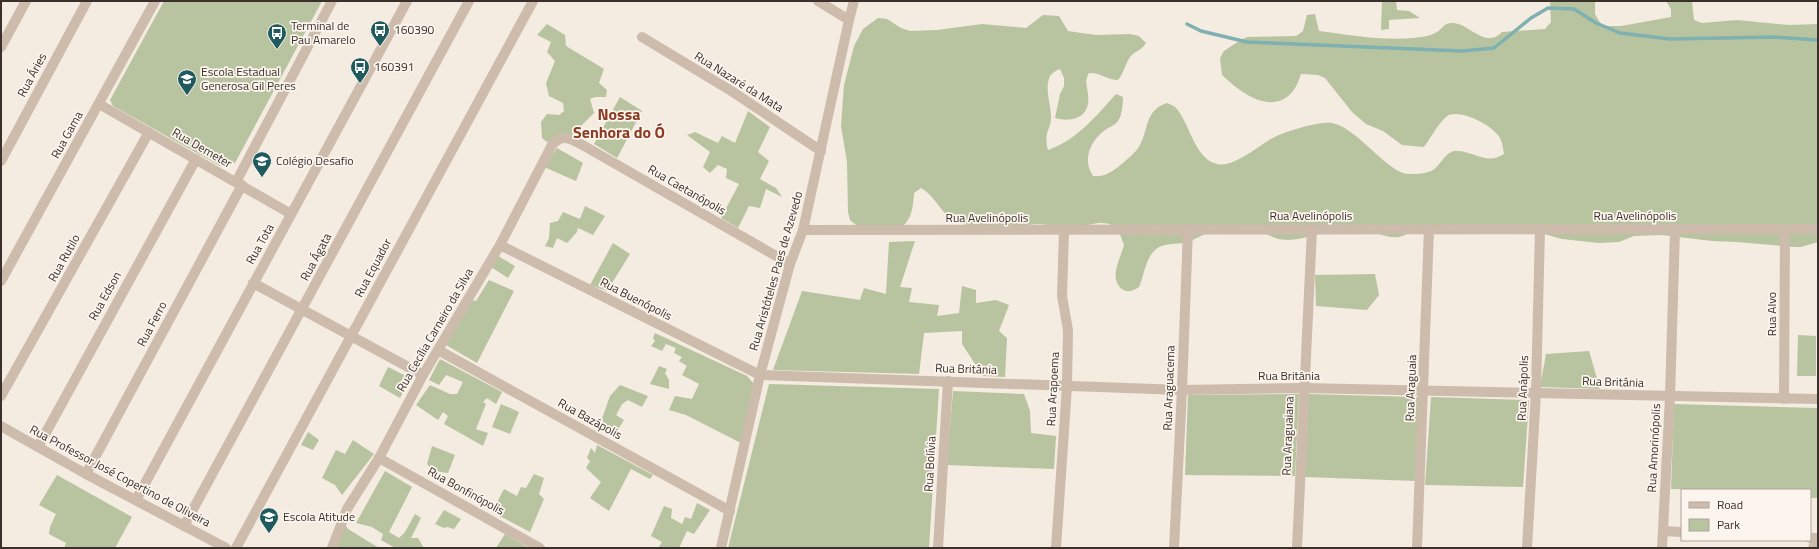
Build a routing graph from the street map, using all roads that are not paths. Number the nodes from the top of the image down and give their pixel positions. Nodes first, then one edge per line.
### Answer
1 (26, 1) edge
2 (87, 1) edge
3 (156, 1) edge
4 (332, 1) edge
5 (407, 1) edge
6 (469, 1) edge
7 (533, 1) edge
8 (818, 1) edge
9 (854, 1) edge
10 (849, 20) junction
11 (642, 37) dead end
12 (1, 47) edge
13 (99, 104) junction
14 (149, 132) junction
15 (571, 139) joint
16 (821, 150) junction
17 (196, 159) junction
18 (1, 161) edge
19 (239, 184) junction
20 (292, 214) junction
21 (1188, 229) junction
22 (1312, 229) junction
23 (1429, 229) junction
24 (1540, 229) junction
25 (1676, 229) junction
26 (1785, 229) junction
27 (1818, 229) edge
28 (803, 230) junction
29 (1064, 231) junction
30 (500, 245) junction
31 (790, 264) junction
32 (1, 281) edge
33 (254, 283) junction
34 (302, 310) junction
35 (351, 337) junction
36 (438, 350) junction
37 (423, 375) junction
38 (760, 375) junction
39 (948, 381) junction
40 (1066, 386) junction
41 (1303, 388) junction
42 (1182, 390) junction
43 (1424, 391) junction
44 (1536, 392) junction
45 (1, 396) edge
46 (1670, 397) junction
47 (1784, 399) junction
48 (1818, 400) edge
49 (1, 426) edge
50 (38, 447) junction
51 (380, 458) junction
52 (86, 474) junction
53 (136, 500) junction
54 (730, 511) junction
55 (184, 526) junction
56 (1663, 531) junction
57 (1681, 532) edge
58 (1814, 538) edge
59 (226, 548) edge
60 (236, 548) edge
61 (332, 548) edge
62 (540, 548) edge
63 (721, 548) edge
64 (938, 548) edge
65 (1056, 548) edge
66 (1174, 548) edge
67 (1296, 548) edge
68 (1417, 548) edge
69 (1527, 548) edge
70 (1662, 548) edge
71 (1813, 548) edge

1 - 12 street
2 - 18 street, Rua Áries
3 - 13 street, Rua Gama
4 - 19 street, Rua Ferro
5 - 20 street, Rua Tota
6 - 34 street, Rua Ágata
7 - 35 street, Rua Equador
8 - 10 street
9 - 10 street, Rua Aristóteles Paes de Azevedo
10 - 16 street, Rua Aristóteles Paes de Azevedo
11 - 16 street, Rua Nazaré da Mata
13 - 14 street, Rua Demeter
13 - 32 street, Rua Gama
14 - 17 street, Rua Demeter
14 - 45 street, Rua Rutilo
15 - 30 street, Rua Cecília Carneiro da Silva
15 - 31 street, Rua Caetanópolis
16 - 28 street, Rua Aristóteles Paes de Azevedo
17 - 19 street, Rua Demeter
17 - 50 street, Rua Edson
19 - 20 street, Rua Demeter
19 - 52 street, Rua Ferro
20 - 33 street, Rua Tota
21 - 22 street, Rua Avelinópolis
21 - 29 street, Rua Avelinópolis
21 - 42 street, Rua Araguacema
22 - 23 street, Rua Avelinópolis
22 - 41 street, Rua Araguaiana
23 - 24 street, Rua Avelinópolis
23 - 43 street, Rua Araguaia
24 - 25 street, Rua Avelinópolis
24 - 44 street, Rua Anápolis
25 - 26 street, Rua Avelinópolis
25 - 46 street, Rua Amorinópolis
26 - 27 street, Rua Avelinópolis
26 - 47 street, Rua Alvo
28 - 29 street, Rua Avelinópolis
28 - 31 street, Rua Aristóteles Paes de Azevedo
29 - 40 street, Rua Arapoema
30 - 36 street, Rua Cecília Carneiro da Silva
30 - 38 street, Rua Buenópolis
31 - 38 street, Rua Aristóteles Paes de Azevedo
33 - 34 street
33 - 53 street, Rua Tota
34 - 35 street
34 - 55 street, Rua Ágata
35 - 37 street
35 - 60 street, Rua Equador
36 - 37 street, Rua Cecília Carneiro da Silva
36 - 54 street, Rua Bazápolis
37 - 51 street, Rua Cecília Carneiro da Silva
38 - 39 street, Rua Britânia
38 - 54 street, Rua Aristóteles Paes de Azevedo
39 - 40 street, Rua Britânia
39 - 64 street, Rua Bolívia
40 - 42 street, Rua Britânia
40 - 65 street, Rua Arapoema
41 - 42 street, Rua Britânia
41 - 43 street, Rua Britânia
41 - 67 street, Rua Araguaiana
42 - 66 street, Rua Araguacema
43 - 44 street, Rua Britânia
43 - 68 street, Rua Araguaia
44 - 46 street, Rua Britânia
44 - 69 street, Rua Anápolis
46 - 47 street, Rua Britânia
46 - 56 street, Rua Amorinópolis
47 - 48 street, Rua Britânia
49 - 50 street, Rua Professor José Copertino de Oliveira
50 - 52 street, Rua Professor José Copertino de Oliveira
51 - 61 street, Rua Cecília Carneiro da Silva
51 - 62 street, Rua Bonfinópolis
52 - 53 street, Rua Professor José Copertino de Oliveira
53 - 55 street, Rua Professor José Copertino de Oliveira
54 - 63 street, Rua Aristóteles Paes de Azevedo
55 - 59 street, Rua Professor José Copertino de Oliveira
56 - 57 street
56 - 70 street, Rua Amorinópolis
58 - 71 street

